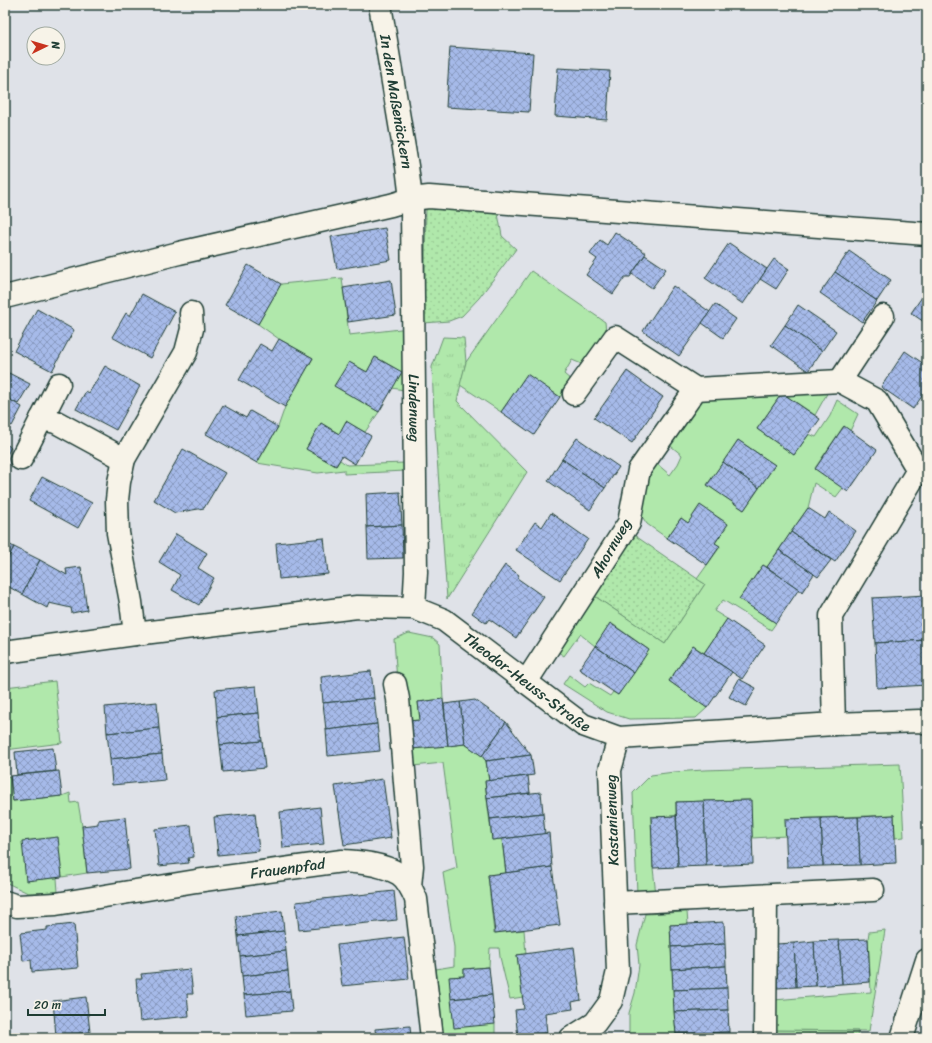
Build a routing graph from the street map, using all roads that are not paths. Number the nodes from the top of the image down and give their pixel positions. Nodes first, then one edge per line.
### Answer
1 (380, 5) edge
2 (412, 204) junction
3 (927, 234) edge
4 (5, 297) edge
5 (191, 313) dead end
6 (883, 316) dead end
7 (840, 381) junction
8 (59, 384) dead end
9 (696, 389) junction
10 (574, 394) dead end
11 (41, 419) junction
12 (21, 459) dead end
13 (124, 459) junction
14 (922, 463) edge
15 (414, 608) junction
16 (135, 634) junction
17 (5, 652) edge
18 (526, 682) junction
19 (395, 684) dead end
20 (927, 723) edge
21 (834, 724) junction
22 (619, 738) junction
23 (410, 886) junction
24 (873, 890) dead end
25 (766, 896) junction
26 (5, 902) edge
27 (616, 903) junction
28 (927, 960) edge
29 (432, 1038) edge
30 (571, 1038) edge
31 (765, 1038) edge
32 (902, 1038) edge

1 - 2 street, In den Maßenäckern
2 - 3 street
2 - 4 street
2 - 15 street, Lindenweg
5 - 13 street
6 - 7 street
7 - 9 street
7 - 14 street
8 - 11 street
9 - 10 street
9 - 18 street, Ahornweg
11 - 12 street
11 - 13 street
13 - 16 street
14 - 21 street
15 - 16 street, Theodor-Heuss-Straße
15 - 18 street, Theodor-Heuss-Straße
16 - 17 street, Theodor-Heuss-Straße
18 - 22 street, Theodor-Heuss-Straße
19 - 23 street
20 - 21 street, Theodor-Heuss-Straße
21 - 22 street, Theodor-Heuss-Straße
22 - 27 street, Kastanienweg
23 - 26 street, Frauenpfad
23 - 29 street, Frauenpfad
24 - 25 street
25 - 27 street
25 - 31 street
27 - 30 street, Kastanienweg
28 - 32 street

